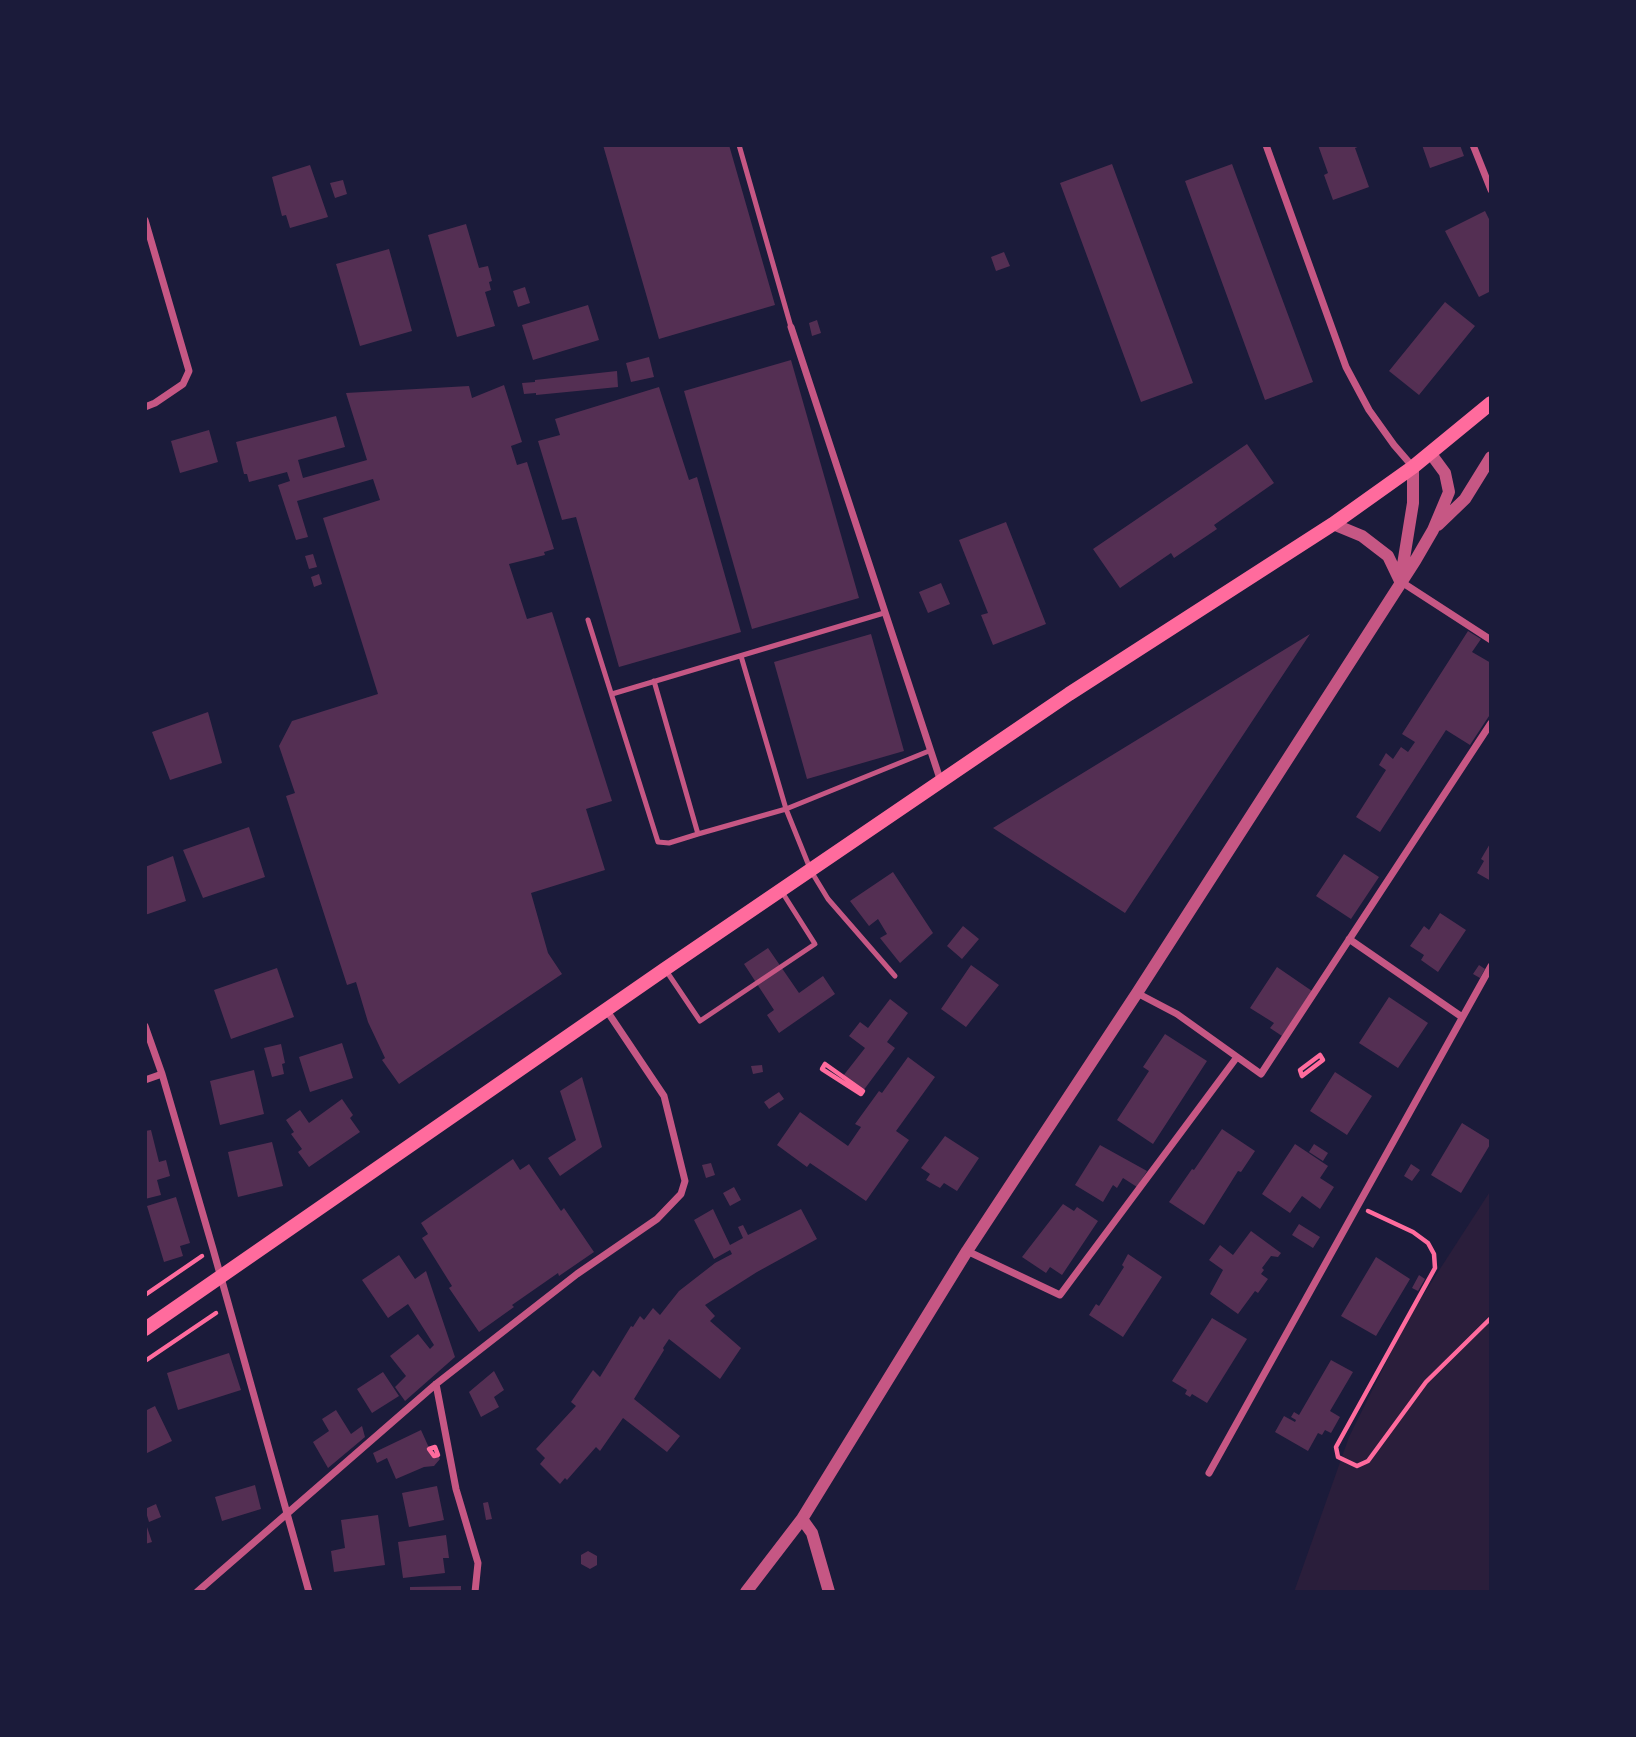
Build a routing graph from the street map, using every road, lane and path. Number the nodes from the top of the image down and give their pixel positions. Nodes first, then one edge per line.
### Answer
1 (740, 145) edge
2 (1266, 145) edge
3 (1473, 145) edge
4 (1491, 190) edge
5 (145, 220) edge
6 (791, 327) joint
7 (1491, 403) edge
8 (145, 407) edge
9 (1431, 454) junction
10 (1491, 457) edge
11 (1413, 467) junction
12 (1333, 524) junction
13 (1433, 530) junction
14 (1400, 581) junction
15 (884, 613) junction
16 (588, 621) dead end
17 (1491, 640) edge
18 (741, 656) junction
19 (654, 681) junction
20 (612, 694) junction
21 (1491, 723) edge
22 (929, 751) junction
23 (941, 782) junction
24 (786, 809) junction
25 (698, 834) junction
26 (811, 871) junction
27 (781, 891) junction
28 (1349, 939) junction
29 (1491, 966) edge
30 (665, 969) junction
31 (895, 976) dead end
32 (1137, 993) junction
33 (607, 1011) junction
34 (1462, 1017) junction
35 (145, 1026) edge
36 (1320, 1055) joint
37 (1237, 1057) junction
38 (162, 1074) junction
39 (145, 1080) edge
40 (861, 1094) joint
41 (1357, 1207) junction
42 (213, 1249) junction
43 (967, 1251) junction
44 (220, 1277) junction
45 (145, 1296) edge
46 (229, 1305) junction
47 (1491, 1318) edge
48 (145, 1329) edge
49 (145, 1361) edge
50 (436, 1384) junction
51 (1209, 1473) dead end
52 (288, 1514) junction
53 (802, 1519) junction
54 (197, 1592) edge
55 (309, 1592) edge
56 (475, 1592) edge
57 (746, 1592) edge
58 (829, 1592) edge

1 - 6 lane
2 - 11 street
3 - 4 street
5 - 8 street
6 - 15 street
7 - 9 main road
9 - 11 main road
9 - 13 street
10 - 13 street
11 - 12 main road
11 - 14 street
12 - 14 street
12 - 23 main road
13 - 14 street
14 - 17 street
14 - 32 street
15 - 18 lane
15 - 22 street
16 - 20 lane
18 - 19 lane
18 - 24 lane
19 - 20 lane
19 - 25 lane
20 - 25 lane
21 - 28 street
22 - 23 street
22 - 24 lane
23 - 26 main road
24 - 25 lane
24 - 26 lane
26 - 27 main road
26 - 31 lane
27 - 30 main road
27 - 30 lane
28 - 34 street
28 - 37 street
29 - 34 street
30 - 33 main road
32 - 37 street
32 - 43 street
33 - 44 main road
33 - 50 street
34 - 41 street
35 - 38 street
36 - 36 path
37 - 43 street
38 - 39 street
38 - 42 street
40 - 40 path
41 - 47 path
41 - 51 street
42 - 44 street
42 - 45 path
43 - 53 street
44 - 46 street
44 - 48 main road
46 - 49 path
46 - 52 street
50 - 52 street
50 - 56 street
52 - 54 street
52 - 55 street
53 - 57 street
53 - 58 street

